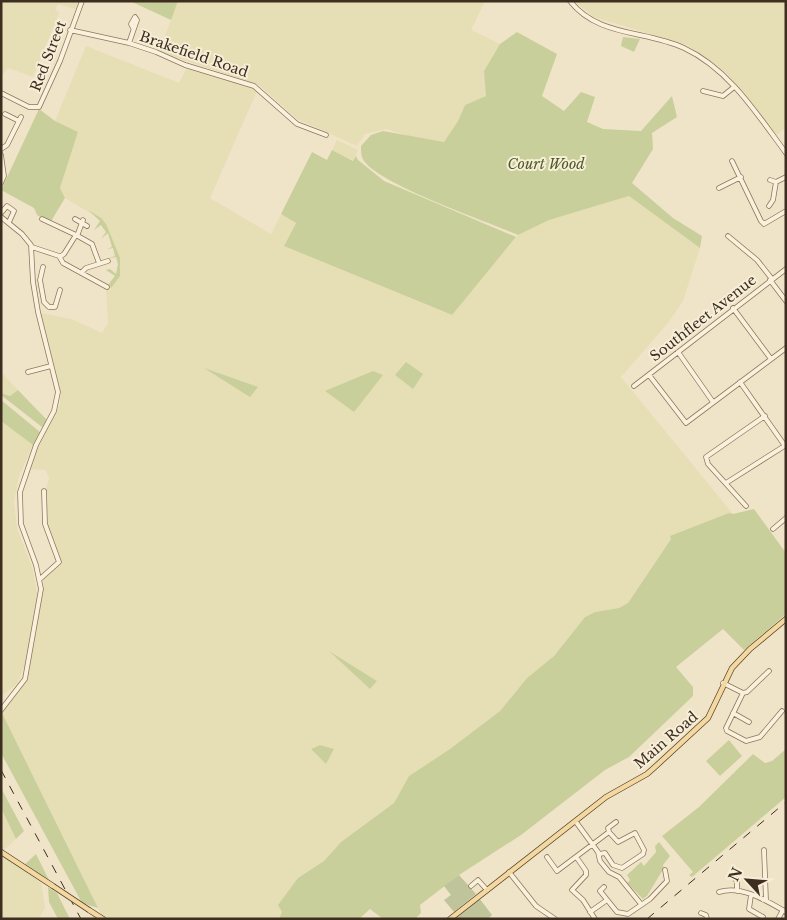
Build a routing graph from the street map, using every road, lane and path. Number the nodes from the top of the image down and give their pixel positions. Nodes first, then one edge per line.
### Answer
1 (82, 1) edge
2 (570, 1) edge
3 (133, 28) dead end
4 (70, 30) junction
5 (129, 44) junction
6 (734, 87) junction
7 (703, 91) dead end
8 (1, 93) edge
9 (5, 114) dead end
10 (326, 135) dead end
11 (1, 149) edge
12 (786, 153) edge
13 (1, 156) edge
14 (732, 161) dead end
15 (741, 177) junction
16 (786, 177) edge
17 (770, 180) dead end
18 (776, 182) junction
19 (1, 183) edge
20 (718, 188) dead end
21 (769, 206) dead end
22 (786, 210) edge
23 (1, 215) edge
24 (42, 219) dead end
25 (74, 219) dead end
26 (55, 220) dead end
27 (82, 221) junction
28 (9, 222) junction
29 (54, 225) junction
30 (87, 226) dead end
31 (76, 235) junction
32 (728, 236) dead end
33 (32, 248) junction
34 (60, 256) junction
35 (108, 261) dead end
36 (99, 264) junction
37 (43, 266) dead end
38 (786, 269) edge
39 (82, 272) junction
40 (40, 280) junction
41 (771, 280) junction
42 (33, 282) junction
43 (107, 287) dead end
44 (60, 290) dead end
45 (786, 300) edge
46 (733, 308) junction
47 (786, 348) edge
48 (678, 352) junction
49 (771, 358) junction
50 (51, 366) junction
51 (28, 372) dead end
52 (648, 374) junction
53 (740, 382) junction
54 (634, 386) dead end
55 (713, 402) junction
56 (765, 416) junction
57 (786, 446) edge
58 (726, 483) junction
59 (44, 491) dead end
60 (746, 506) dead end
61 (786, 518) edge
62 (773, 529) dead end
63 (40, 579) junction
64 (786, 618) edge
65 (769, 671) dead end
66 (723, 683) junction
67 (743, 693) junction
68 (1, 710) edge
69 (782, 711) dead end
70 (733, 713) junction
71 (748, 722) dead end
72 (576, 822) junction
73 (616, 822) dead end
74 (609, 832) junction
75 (593, 844) junction
76 (764, 850) dead end
77 (1, 852) edge
78 (599, 854) junction
79 (547, 857) dead end
80 (577, 858) junction
81 (665, 870) dead end
82 (510, 872) junction
83 (734, 877) dead end
84 (471, 886) dead end
85 (604, 887) dead end
86 (486, 890) junction
87 (737, 891) junction
88 (719, 892) dead end
89 (751, 895) junction
90 (607, 900) junction
91 (766, 900) junction
92 (641, 904) junction
93 (785, 911) edge
94 (590, 912) junction
95 (700, 912) dead end
96 (763, 916) dead end
97 (547, 917) edge
98 (102, 919) edge
99 (450, 919) edge
100 (555, 919) edge
101 (596, 919) edge
102 (707, 919) edge
103 (778, 919) edge

1 - 4 street, Red Street
2 - 6 street
3 - 5 street
4 - 5 street, Brakefield Road
4 - 8 street, Red Street
5 - 10 street, Brakefield Road
6 - 7 street
6 - 12 street
9 - 11 street
13 - 19 street
14 - 15 street
15 - 20 street
15 - 22 street
16 - 18 street
17 - 18 street
18 - 21 street
23 - 28 street
23 - 28 street
24 - 29 street
25 - 27 street
26 - 29 street
27 - 30 street
27 - 31 street
28 - 33 street
29 - 31 street
31 - 34 street
31 - 36 street
32 - 41 street
33 - 34 street
33 - 42 street
34 - 39 street
35 - 36 street
36 - 39 street
37 - 40 street
38 - 41 street, Southfleet Avenue
39 - 43 street
40 - 42 street
40 - 44 street
41 - 45 street
41 - 46 street, Southfleet Avenue
42 - 50 street
46 - 48 street, Southfleet Avenue
46 - 49 street
47 - 49 street
48 - 52 street, Southfleet Avenue
48 - 55 street
49 - 53 street
50 - 51 street
50 - 63 street
52 - 54 street, Southfleet Avenue
52 - 55 street
53 - 55 street
53 - 56 street
56 - 57 street
56 - 58 street
57 - 58 street
58 - 60 street
59 - 63 street
61 - 62 street
63 - 68 street
64 - 66 main road, Main Road
65 - 67 street
66 - 67 street
66 - 72 main road, Main Road
67 - 70 street
69 - 70 street
70 - 71 street
72 - 75 street
72 - 82 main road, Main Road
73 - 74 street
74 - 75 street
74 - 78 street
75 - 78 street
75 - 80 street
76 - 91 street
77 - 98 main road, bridge
78 - 92 street
79 - 80 street
80 - 94 street
81 - 92 street
82 - 86 main road, Main Road
82 - 97 street
83 - 87 street
84 - 86 street
85 - 90 street
86 - 99 main road, Main Road
87 - 88 street
87 - 89 street
89 - 91 street
89 - 96 street
90 - 92 street
90 - 94 street
91 - 93 street
93 - 103 street
94 - 101 street
95 - 102 street
97 - 100 street

